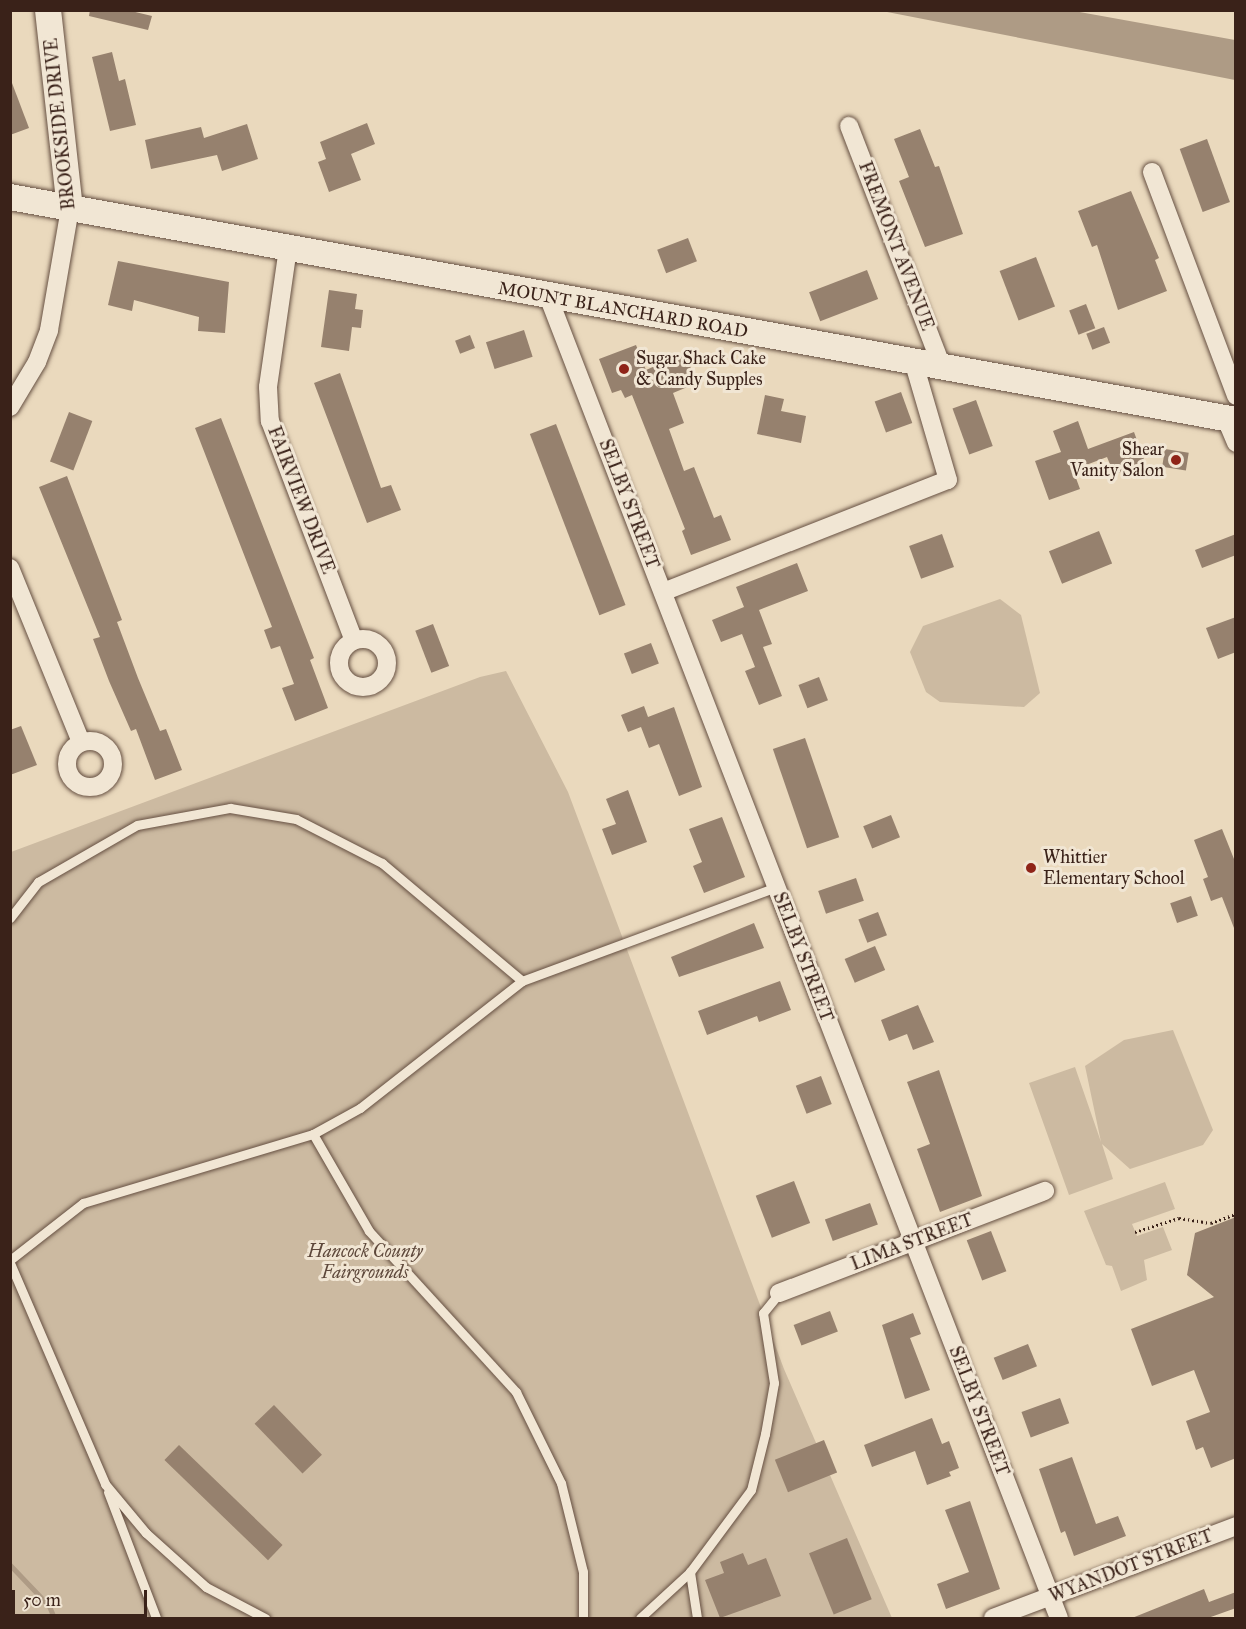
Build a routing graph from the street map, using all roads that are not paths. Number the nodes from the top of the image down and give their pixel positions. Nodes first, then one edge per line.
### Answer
1 (48, 10) edge
2 (849, 126) dead end
3 (1152, 172) dead end
4 (10, 197) edge
5 (70, 208) junction
6 (288, 248) junction
7 (548, 296) junction
8 (914, 364) junction
9 (942, 367) junction
10 (10, 407) edge
11 (1232, 412) edge
12 (1236, 443) edge
13 (10, 568) edge
14 (663, 592) junction
15 (354, 641) dead end
16 (81, 742) dead end
17 (776, 887) junction
18 (10, 918) edge
19 (522, 981) junction
20 (314, 1134) junction
21 (1045, 1191) dead end
22 (914, 1242) junction
23 (10, 1261) edge
24 (779, 1293) joint
25 (105, 1484) junction
26 (1236, 1526) edge
27 (690, 1572) junction
28 (1051, 1598) junction
29 (156, 1618) edge
30 (265, 1618) edge
31 (583, 1618) edge
32 (644, 1618) edge
33 (697, 1618) edge
34 (993, 1618) edge
35 (1059, 1618) edge

1 - 5 main road, BROOKSIDE DRIVE
2 - 9 street, FREMONT AVENUE
3 - 11 street
4 - 5 main road, MOUNT BLANCHARD ROAD
5 - 6 main road, MOUNT BLANCHARD ROAD
5 - 10 street, BROOKSIDE DRIVE
6 - 7 main road, MOUNT BLANCHARD ROAD
6 - 15 street, FAIRVIEW DRIVE
7 - 8 main road, MOUNT BLANCHARD ROAD
7 - 14 street, SELBY STREET
8 - 9 main road, MOUNT BLANCHARD ROAD
8 - 14 street
9 - 11 main road, MOUNT BLANCHARD ROAD
11 - 12 street
13 - 16 street
14 - 17 street, SELBY STREET
17 - 19 lane
17 - 22 street, SELBY STREET
18 - 19 lane
19 - 20 lane
20 - 23 lane
20 - 31 lane
21 - 22 street, LIMA STREET
22 - 24 street, LIMA STREET
22 - 28 street, SELBY STREET
23 - 25 lane
24 - 27 lane
25 - 29 lane
25 - 30 lane
26 - 28 street, WYANDOT STREET
27 - 32 lane
27 - 33 lane
28 - 34 street, WYANDOT STREET
28 - 35 street, SELBY STREET

